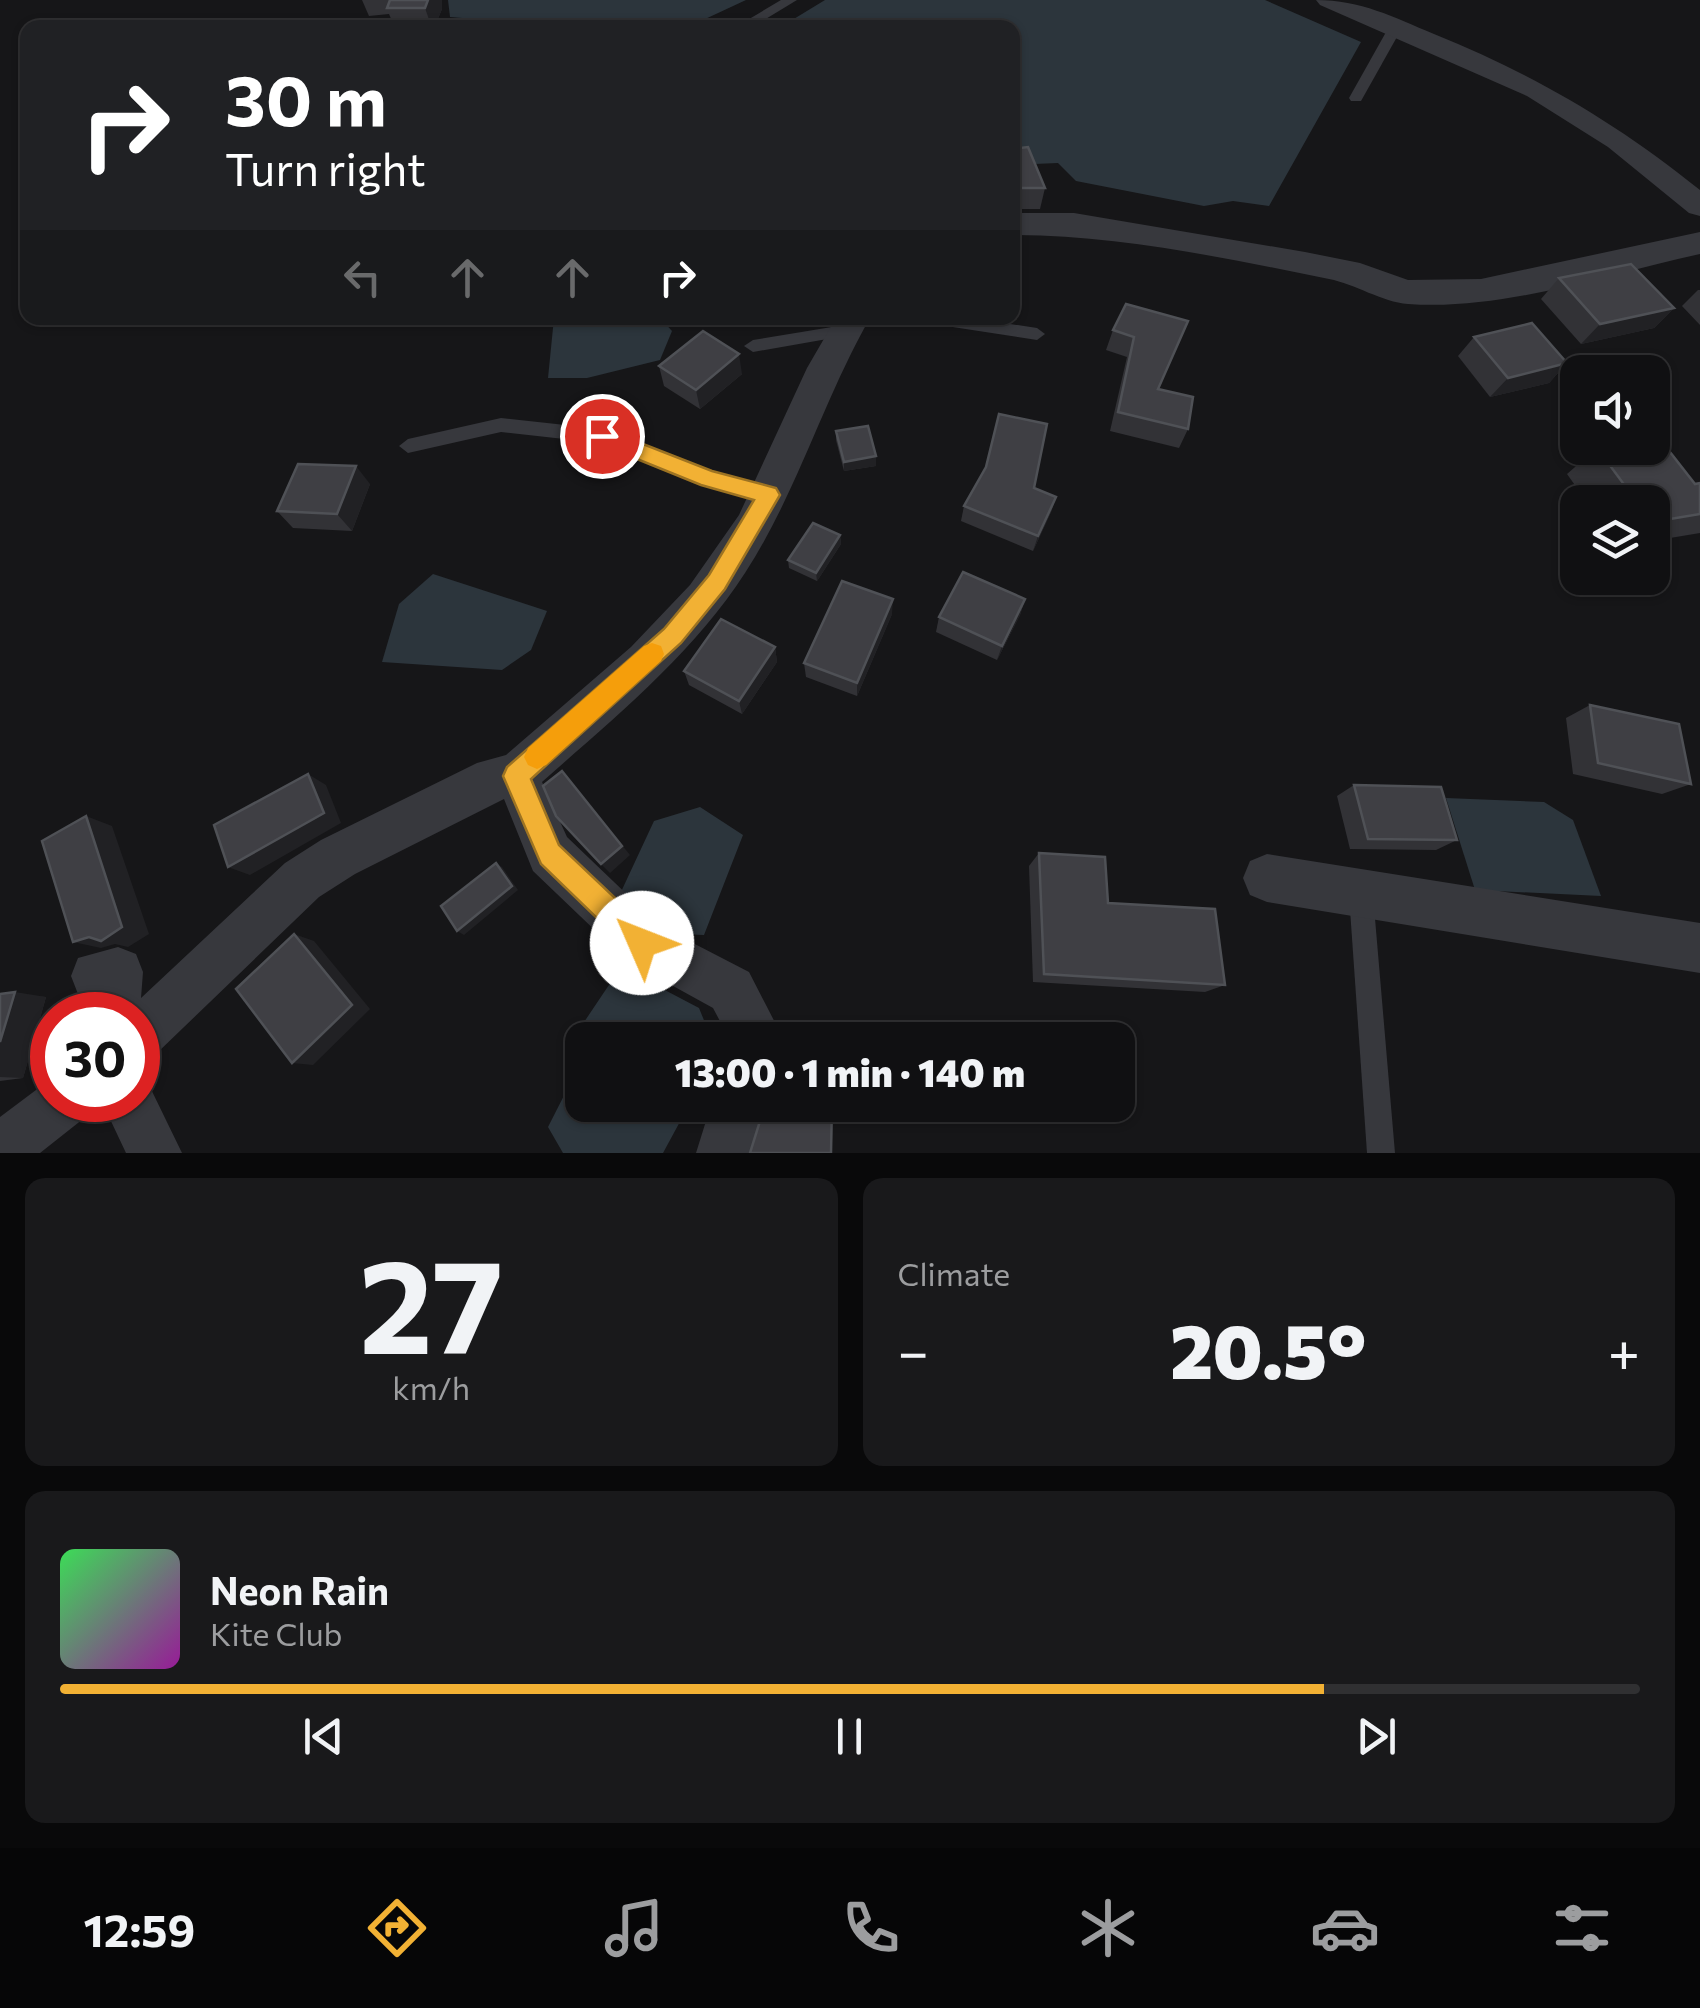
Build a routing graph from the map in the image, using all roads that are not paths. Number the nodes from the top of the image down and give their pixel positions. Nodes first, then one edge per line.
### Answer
1 (790, 0) edge
2 (1329, 0) edge
3 (754, 20) edge
4 (1395, 28) junction
5 (1356, 98) dead end
6 (1700, 206) edge
7 (1020, 224) edge
8 (1700, 243) edge
9 (844, 325) edge
10 (848, 325) edge
11 (978, 325) edge
12 (1037, 334) dead end
13 (752, 346) dead end
14 (408, 446) dead end
15 (769, 495) junction
16 (516, 776) junction
17 (1267, 878) dead end
18 (1361, 895) junction
19 (1700, 948) edge
20 (160, 1015) edge
21 (749, 1022) edge
22 (36, 1122) edge
23 (139, 1122) edge
24 (733, 1122) edge
25 (0, 1151) edge
26 (155, 1153) edge
27 (723, 1153) edge
28 (1381, 1153) edge

1 - 3 lane
2 - 4 street
4 - 5 lane
4 - 6 street
7 - 8 street
9 - 13 lane
10 - 15 street
11 - 12 lane
14 - 15 lane
15 - 16 street
16 - 20 street
16 - 21 street
17 - 18 street
18 - 19 street
18 - 28 lane
22 - 25 street
23 - 26 street
24 - 27 street

